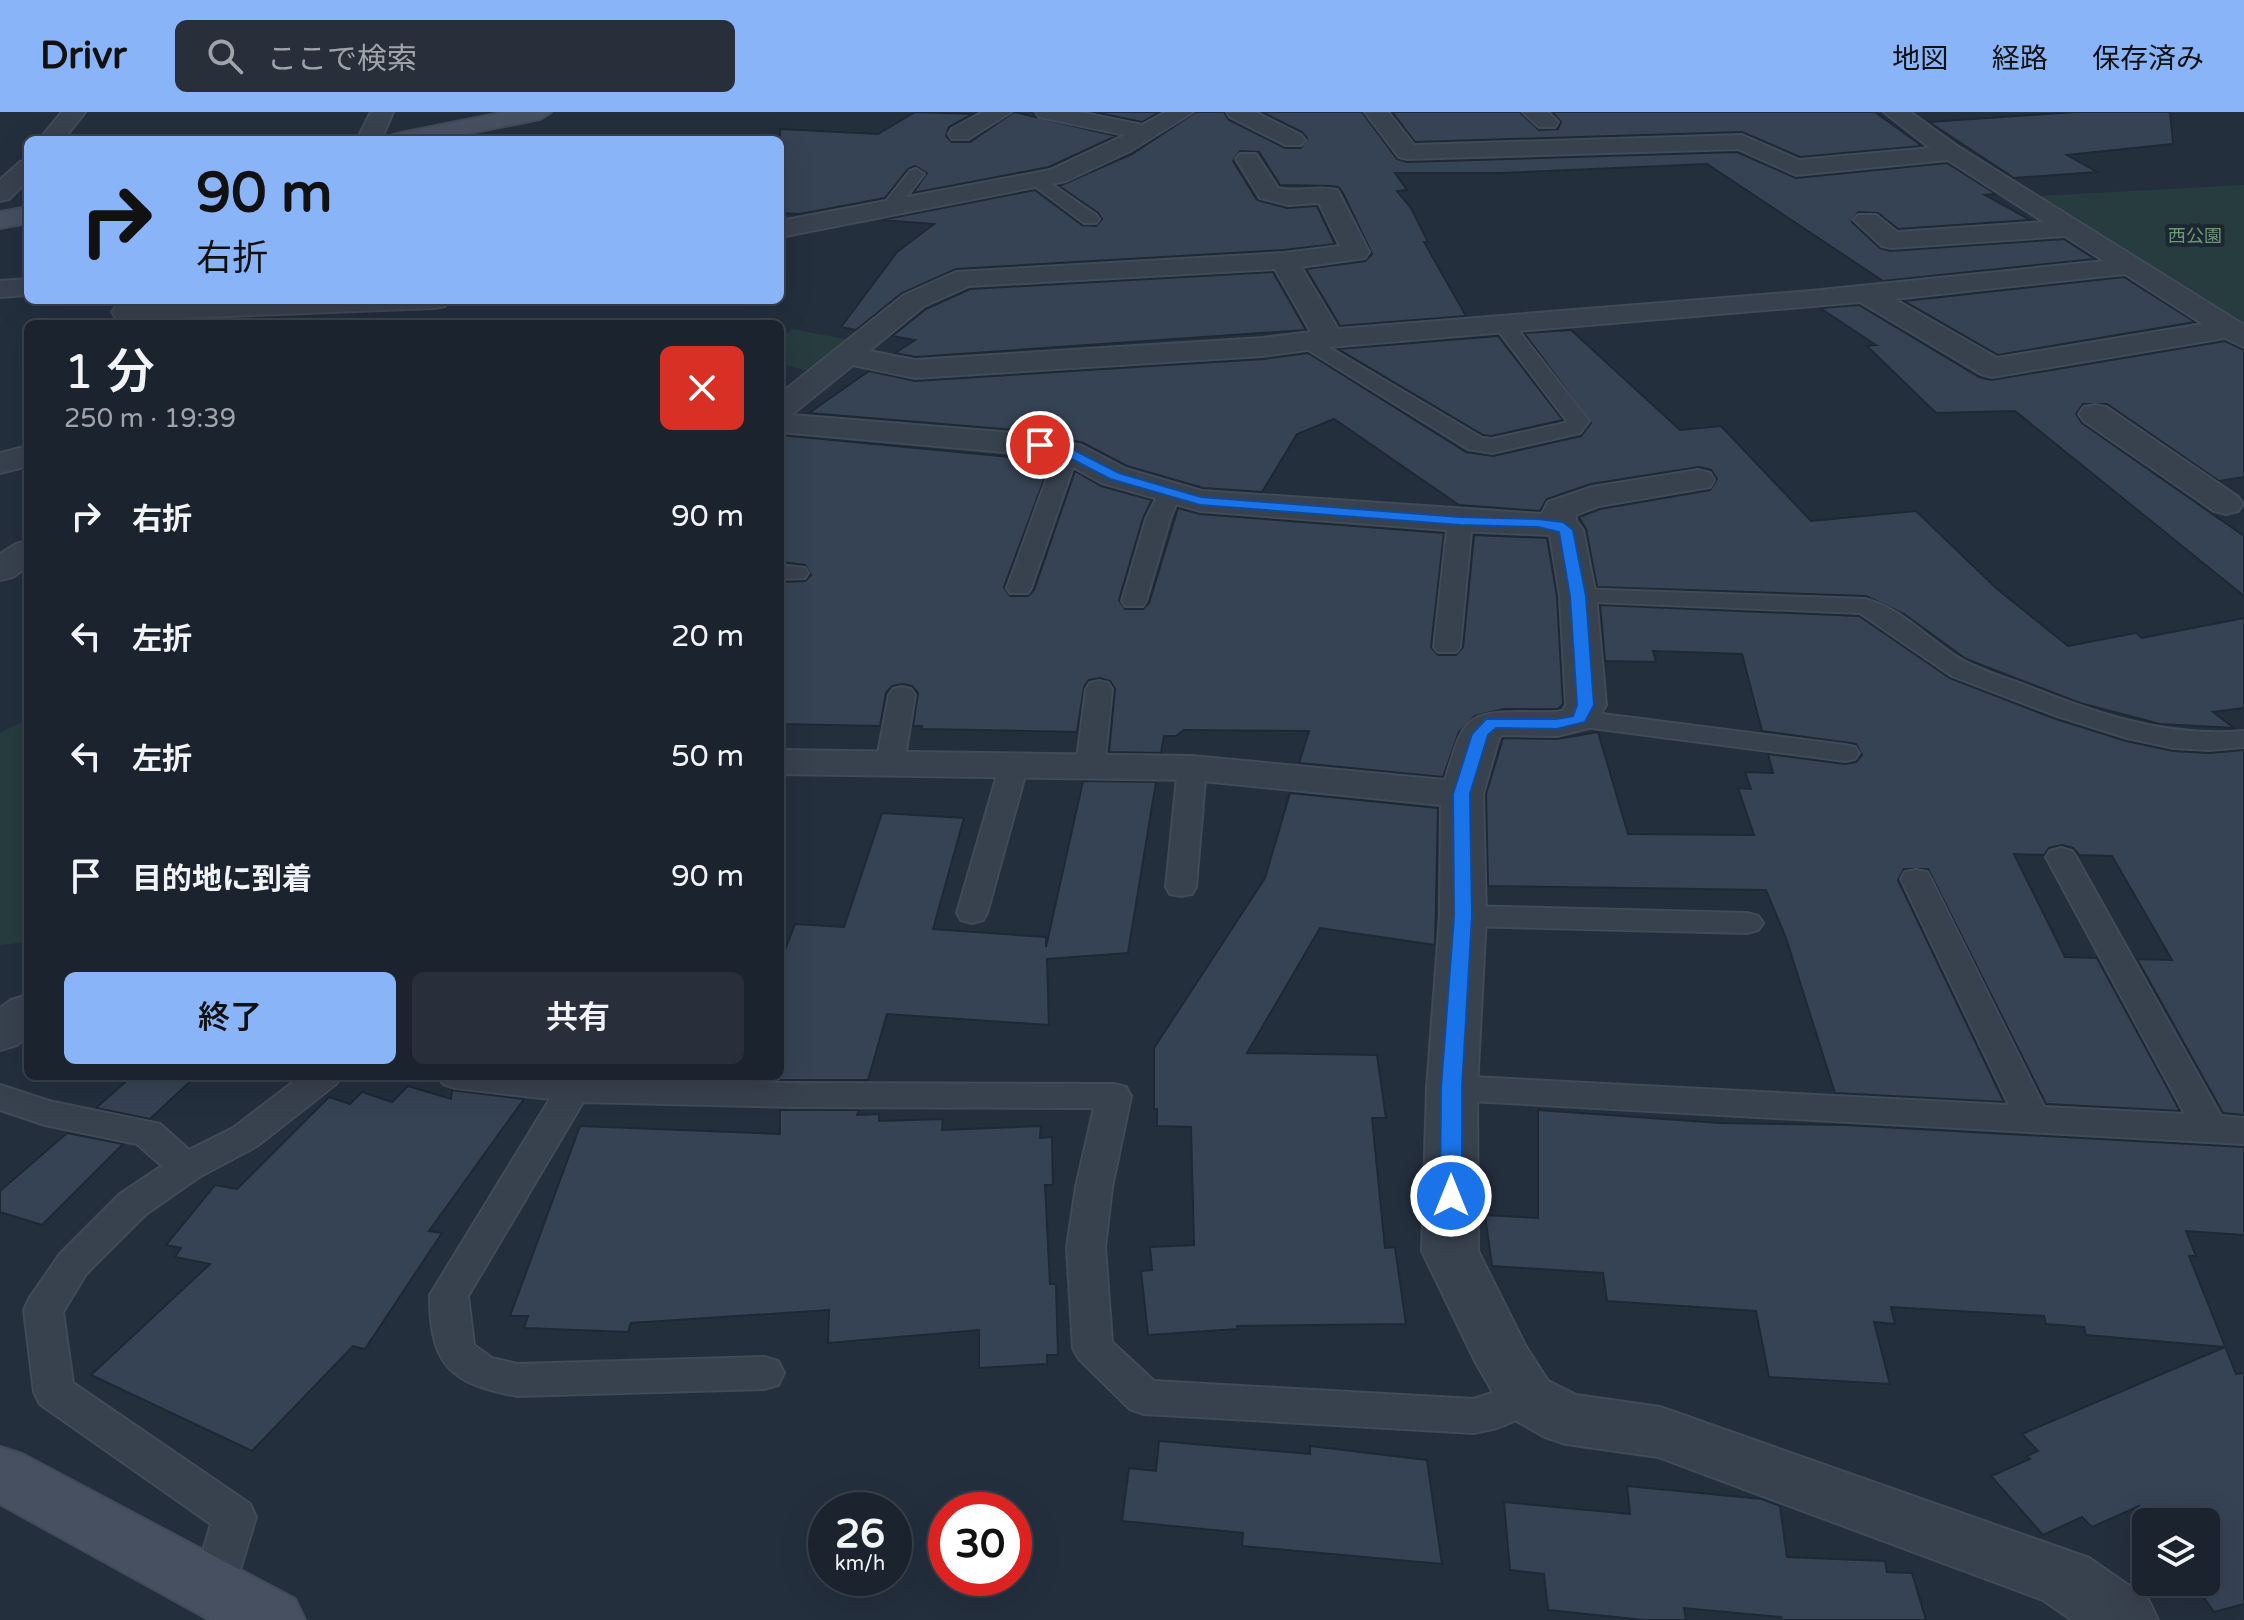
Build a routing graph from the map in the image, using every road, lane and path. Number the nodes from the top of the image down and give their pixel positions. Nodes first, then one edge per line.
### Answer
1 (74, 112) edge
2 (382, 112) edge
3 (540, 112) edge
4 (1000, 112) edge
5 (1047, 112) edge
6 (1182, 112) edge
7 (1238, 112) edge
8 (1376, 112) edge
9 (1895, 112) edge
10 (1143, 132) junction
11 (960, 134) dead end
12 (54, 136) edge
13 (371, 136) edge
14 (421, 136) edge
15 (1293, 140) dead end
16 (1952, 153) junction
17 (1248, 159) dead end
18 (916, 174) dead end
19 (1038, 180) junction
20 (900, 206) junction
21 (24, 216) edge
22 (1090, 219) dead end
23 (0, 220) edge
24 (1867, 220) dead end
25 (784, 228) edge
26 (2070, 228) junction
27 (1284, 261) junction
28 (2129, 266) junction
29 (24, 287) edge
30 (0, 289) edge
31 (1866, 294) junction
32 (304, 304) edge
33 (127, 312) edge
34 (1504, 325) junction
35 (2237, 334) edge
36 (1317, 340) junction
37 (847, 355) junction
38 (784, 406) edge
39 (2095, 414) dead end
40 (784, 423) edge
41 (1071, 453) junction
42 (24, 457) edge
43 (0, 463) edge
44 (1698, 480) dead end
45 (1169, 494) junction
46 (2238, 507) edge
47 (1460, 521) junction
48 (1558, 525) junction
49 (24, 554) edge
50 (0, 569) edge
51 (1019, 588) dead end
52 (1578, 596) junction
53 (1134, 601) dead end
54 (1447, 647) dead end
55 (1099, 689) dead end
56 (902, 695) dead end
57 (1579, 719) junction
58 (2244, 739) edge
59 (1845, 753) dead end
60 (784, 762) edge
61 (890, 764) junction
62 (1014, 765) junction
63 (1090, 767) junction
64 (1192, 768) junction
65 (1462, 794) junction
66 (2061, 857) dead end
67 (1916, 879) dead end
68 (1181, 887) dead end
69 (972, 913) dead end
70 (1463, 916) junction
71 (1747, 923) dead end
72 (24, 1014) edge
73 (0, 1033) edge
74 (319, 1080) edge
75 (489, 1080) edge
76 (1452, 1088) junction
77 (573, 1090) junction
78 (0, 1097) edge
79 (2032, 1117) junction
80 (2227, 1129) edge
81 (186, 1168) junction
82 (764, 1373) dead end
83 (1527, 1398) junction
84 (0, 1473) edge
85 (214, 1589) junction
86 (272, 1620) edge
87 (2125, 1620) edge

1 - 12 street
2 - 13 street
3 - 14 street
4 - 11 street
5 - 10 street
6 - 10 street
7 - 15 street
8 - 16 street
9 - 16 street
10 - 19 street
16 - 26 street
17 - 27 street
18 - 20 lane
19 - 20 street
19 - 22 lane
20 - 25 street
21 - 23 street
24 - 26 street
26 - 28 street
27 - 36 street
27 - 37 street
28 - 31 street
28 - 35 street
29 - 30 street
31 - 34 street
31 - 35 street
32 - 33 street
34 - 36 street
34 - 36 lane
36 - 37 street
37 - 38 street
39 - 46 street
40 - 41 street
41 - 45 street
41 - 51 lane
42 - 43 street
44 - 48 street
45 - 47 street
45 - 53 lane
47 - 48 street
47 - 54 lane
48 - 52 street
49 - 50 street
52 - 57 street
52 - 58 lane
55 - 63 lane
56 - 61 lane
57 - 59 lane
57 - 65 street
60 - 61 street
61 - 62 street
62 - 63 street
62 - 69 lane
63 - 64 street
64 - 65 street
64 - 68 lane
65 - 70 street
66 - 80 lane
67 - 79 lane
70 - 71 lane
70 - 76 street
72 - 73 street
74 - 81 lane
75 - 77 lane
76 - 79 lane
76 - 83 street
77 - 82 lane
77 - 83 lane
78 - 81 lane
79 - 80 lane
81 - 85 lane
83 - 87 street
84 - 85 street
85 - 86 street

